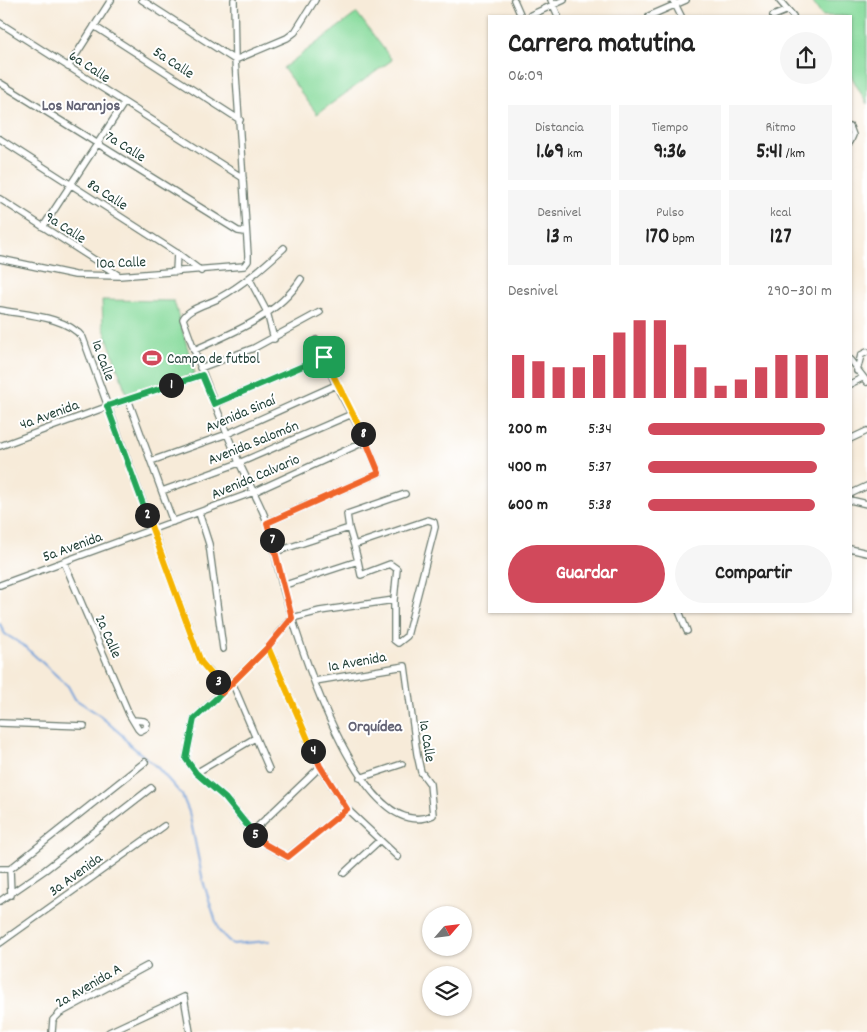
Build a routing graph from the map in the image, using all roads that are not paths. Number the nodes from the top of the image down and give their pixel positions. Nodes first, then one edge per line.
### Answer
1 (111, 0) edge
2 (142, 0) edge
3 (234, 0) edge
4 (315, 0) edge
5 (514, 0) edge
6 (564, 0) edge
7 (686, 0) edge
8 (780, 0) edge
9 (552, 2) edge
10 (674, 2) edge
11 (788, 10) junction
12 (531, 14) dead end
13 (521, 15) edge
14 (558, 15) edge
15 (651, 15) edge
16 (680, 15) edge
17 (776, 15) edge
18 (792, 15) edge
19 (0, 23) edge
20 (94, 26) junction
21 (235, 60) junction
22 (68, 66) junction
23 (0, 83) edge
24 (124, 103) junction
25 (240, 120) junction
26 (0, 139) edge
27 (98, 144) junction
28 (243, 178) junction
29 (71, 185) junction
30 (0, 199) edge
31 (44, 227) junction
32 (245, 232) junction
33 (284, 248) dead end
34 (177, 253) junction
35 (0, 259) edge
36 (201, 271) junction
37 (176, 272) junction
38 (119, 276) junction
39 (249, 278) junction
40 (302, 279) dead end
41 (0, 310) edge
42 (267, 312) junction
43 (320, 312) dead end
44 (274, 339) junction
45 (316, 340) dead end
46 (194, 350) junction
47 (867, 352) edge
48 (324, 357) junction
49 (852, 363) edge
50 (200, 368) junction
51 (857, 371) junction
52 (202, 375) junction
53 (865, 380) edge
54 (852, 383) edge
55 (336, 385) junction
56 (128, 399) junction
57 (214, 404) junction
58 (107, 406) junction
59 (352, 414) junction
60 (867, 431) edge
61 (227, 434) junction
62 (852, 438) edge
63 (366, 441) junction
64 (0, 446) edge
65 (151, 461) junction
66 (239, 463) junction
67 (867, 486) edge
68 (162, 491) junction
69 (254, 492) junction
70 (852, 493) edge
71 (406, 494) dead end
72 (852, 500) edge
73 (867, 504) edge
74 (199, 513) junction
75 (173, 522) junction
76 (267, 523) junction
77 (349, 528) junction
78 (152, 530) junction
79 (354, 545) junction
80 (852, 549) edge
81 (275, 552) junction
82 (867, 553) edge
83 (358, 561) junction
84 (64, 562) junction
85 (0, 585) edge
86 (282, 586) junction
87 (394, 600) junction
88 (680, 613) edge
89 (292, 618) junction
90 (687, 631) dead end
91 (268, 647) junction
92 (223, 649) dead end
93 (405, 666) joint
94 (315, 681) junction
95 (232, 682) junction
96 (226, 689) junction
97 (133, 720) dead end
98 (0, 723) edge
99 (84, 726) dead end
100 (255, 738) junction
101 (145, 762) dead end
102 (402, 764) dead end
103 (320, 766) junction
104 (269, 769) dead end
105 (196, 773) junction
106 (360, 778) junction
107 (150, 788) dead end
108 (347, 809) junction
109 (164, 826) dead end
110 (252, 832) junction
111 (380, 840) junction
112 (398, 857) dead end
113 (0, 869) edge
114 (10, 869) junction
115 (344, 873) dead end
116 (11, 895) junction
117 (0, 901) edge
118 (0, 943) edge
119 (147, 966) dead end
120 (52, 1032) edge
121 (109, 1032) edge
122 (190, 1032) edge

1 - 20 street
2 - 21 street
3 - 21 street
4 - 21 street
5 - 13 street
6 - 9 street
7 - 10 street
8 - 11 street
9 - 12 street
9 - 14 street
10 - 15 street
10 - 16 street
11 - 17 street
11 - 18 street
19 - 22 street, 6a Calle
20 - 22 street
20 - 25 street, 5a Calle
21 - 25 street
22 - 24 street, 6a Calle
23 - 27 street, 7a Calle
24 - 27 street
24 - 28 street, 6a Calle
25 - 28 street
26 - 29 street, 8a Calle
27 - 29 street
27 - 32 street, 7a Calle
28 - 32 street
29 - 31 street
29 - 34 street, 8a Calle
30 - 31 street, 9a Calle
31 - 38 street, 9a Calle
32 - 36 street, 10a Calle
33 - 39 street
34 - 36 street, 8a Calle
34 - 37 street
35 - 38 street, 10a Calle
36 - 37 street, 10a Calle
37 - 38 street, 10a Calle
39 - 42 street
39 - 46 street
40 - 42 street
41 - 58 street, 1a Calle
42 - 44 street
42 - 46 street
43 - 44 street
44 - 50 street
45 - 48 street
46 - 50 street
47 - 51 street
48 - 55 street
48 - 57 street
49 - 51 street
50 - 52 street
51 - 53 street
52 - 56 street, 4a Avenida
52 - 57 street
53 - 54 street
55 - 59 street
55 - 61 street, Avenida Sinaí
56 - 58 street, 4a Avenida
56 - 65 street
57 - 61 street
58 - 64 street, 4a Avenida
58 - 78 street, 1a Calle
59 - 63 street
59 - 66 street, Avenida Salomón
60 - 62 street
61 - 65 street, Avenida Sinaí
61 - 66 street
63 - 69 street, Avenida Calvario
63 - 76 street
65 - 68 street
66 - 68 street, Avenida Salomón
66 - 69 street
67 - 70 street
68 - 75 street
69 - 74 street, Avenida Calvario
69 - 76 street
71 - 77 street
72 - 73 street
74 - 75 street, Avenida Calvario
74 - 92 street
75 - 78 street, Avenida Calvario
76 - 81 street
77 - 79 street
77 - 81 street
78 - 84 street, 5a Avenida
78 - 96 street, 1a Calle
79 - 83 street
79 - 87 street
80 - 82 street
81 - 86 street
83 - 86 street
83 - 87 street
84 - 85 street, 5a Avenida
84 - 97 street, 2a Calle
86 - 89 street
87 - 89 street
88 - 90 street
89 - 91 street
89 - 94 street
91 - 95 street
91 - 103 street
93 - 94 street, 1a Avenida
93 - 106 street, 1a Calle
94 - 106 street
95 - 96 street
95 - 100 street
96 - 105 street
98 - 99 street
100 - 104 street
100 - 105 street
101 - 114 street
102 - 106 street
103 - 108 street
103 - 110 street
105 - 110 street
107 - 116 street, 3a Avenida
108 - 110 street
108 - 111 street
109 - 118 street, 3a Avenida
111 - 112 street
111 - 115 street
113 - 114 street
114 - 116 street
116 - 117 street, 3a Avenida
119 - 120 street, 2a Avenida A
121 - 122 street

